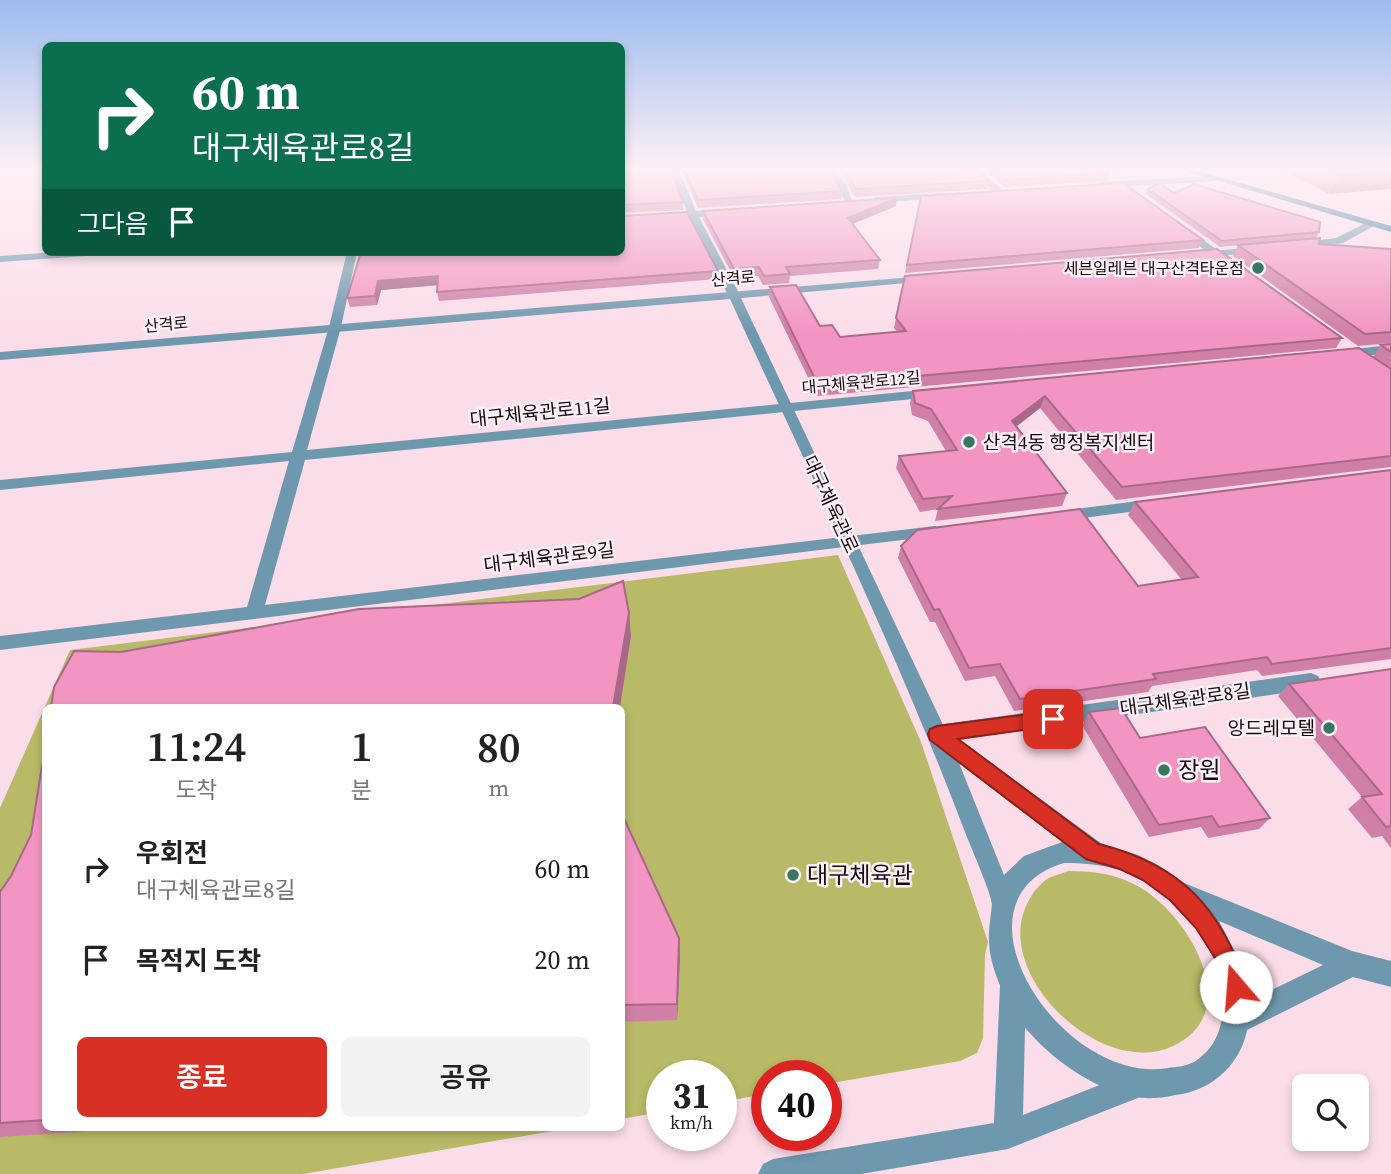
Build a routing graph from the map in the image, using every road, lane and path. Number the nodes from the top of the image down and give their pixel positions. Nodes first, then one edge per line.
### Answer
1 (697, 223) edge
2 (1174, 223) edge
3 (1366, 223) edge
4 (1370, 224) junction
5 (1391, 229) edge
6 (1357, 247) edge
7 (1270, 248) edge
8 (1216, 254) junction
9 (43, 256) edge
10 (351, 256) edge
11 (1189, 256) edge
12 (0, 259) edge
13 (1242, 271) edge
14 (943, 278) edge
15 (734, 296) junction
16 (335, 327) junction
17 (1337, 338) edge
18 (1391, 349) edge
19 (0, 356) edge
20 (1331, 356) edge
21 (1363, 357) junction
22 (1391, 363) edge
23 (949, 391) edge
24 (785, 407) junction
25 (299, 456) junction
26 (0, 485) edge
27 (1171, 502) edge
28 (1047, 517) edge
29 (951, 529) edge
30 (849, 542) junction
31 (254, 612) junction
32 (0, 643) edge
33 (1337, 677) edge
34 (937, 734) junction
35 (1094, 852) junction
36 (1177, 892) junction
37 (1004, 904) junction
38 (1352, 964) junction
39 (1391, 974) edge
40 (1013, 981) junction
41 (1237, 1021) junction
42 (1139, 1083) junction
43 (1008, 1135) junction
44 (773, 1174) edge

1 - 15 street, 대구체육관로
2 - 8 street
3 - 4 main road
4 - 5 main road
4 - 6 street
7 - 8 street
8 - 11 street
8 - 13 street
9 - 12 street
10 - 16 street
14 - 15 street, 산격로
15 - 16 street, 산격로
15 - 24 street, 대구체육관로
16 - 19 street, 산격로
16 - 25 street
17 - 21 street
18 - 21 street
20 - 21 street
21 - 22 street
23 - 24 street, 대구체육관로12길
24 - 25 street, 대구체육관로11길
24 - 30 street, 대구체육관로
25 - 26 street, 대구체육관로11길
25 - 31 street
27 - 28 street
29 - 30 street, 대구체육관로9길
30 - 31 street, 대구체육관로9길
30 - 34 street, 대구체육관로
31 - 32 street, 대구체육관로9길
33 - 34 street, 대구체육관로8길
34 - 35 street
34 - 37 street, 대구체육관로
35 - 36 street
35 - 37 street
36 - 38 street
36 - 41 street
37 - 40 street
38 - 39 street
38 - 41 street
40 - 42 street
40 - 43 street
41 - 42 street
42 - 43 street
43 - 44 street

